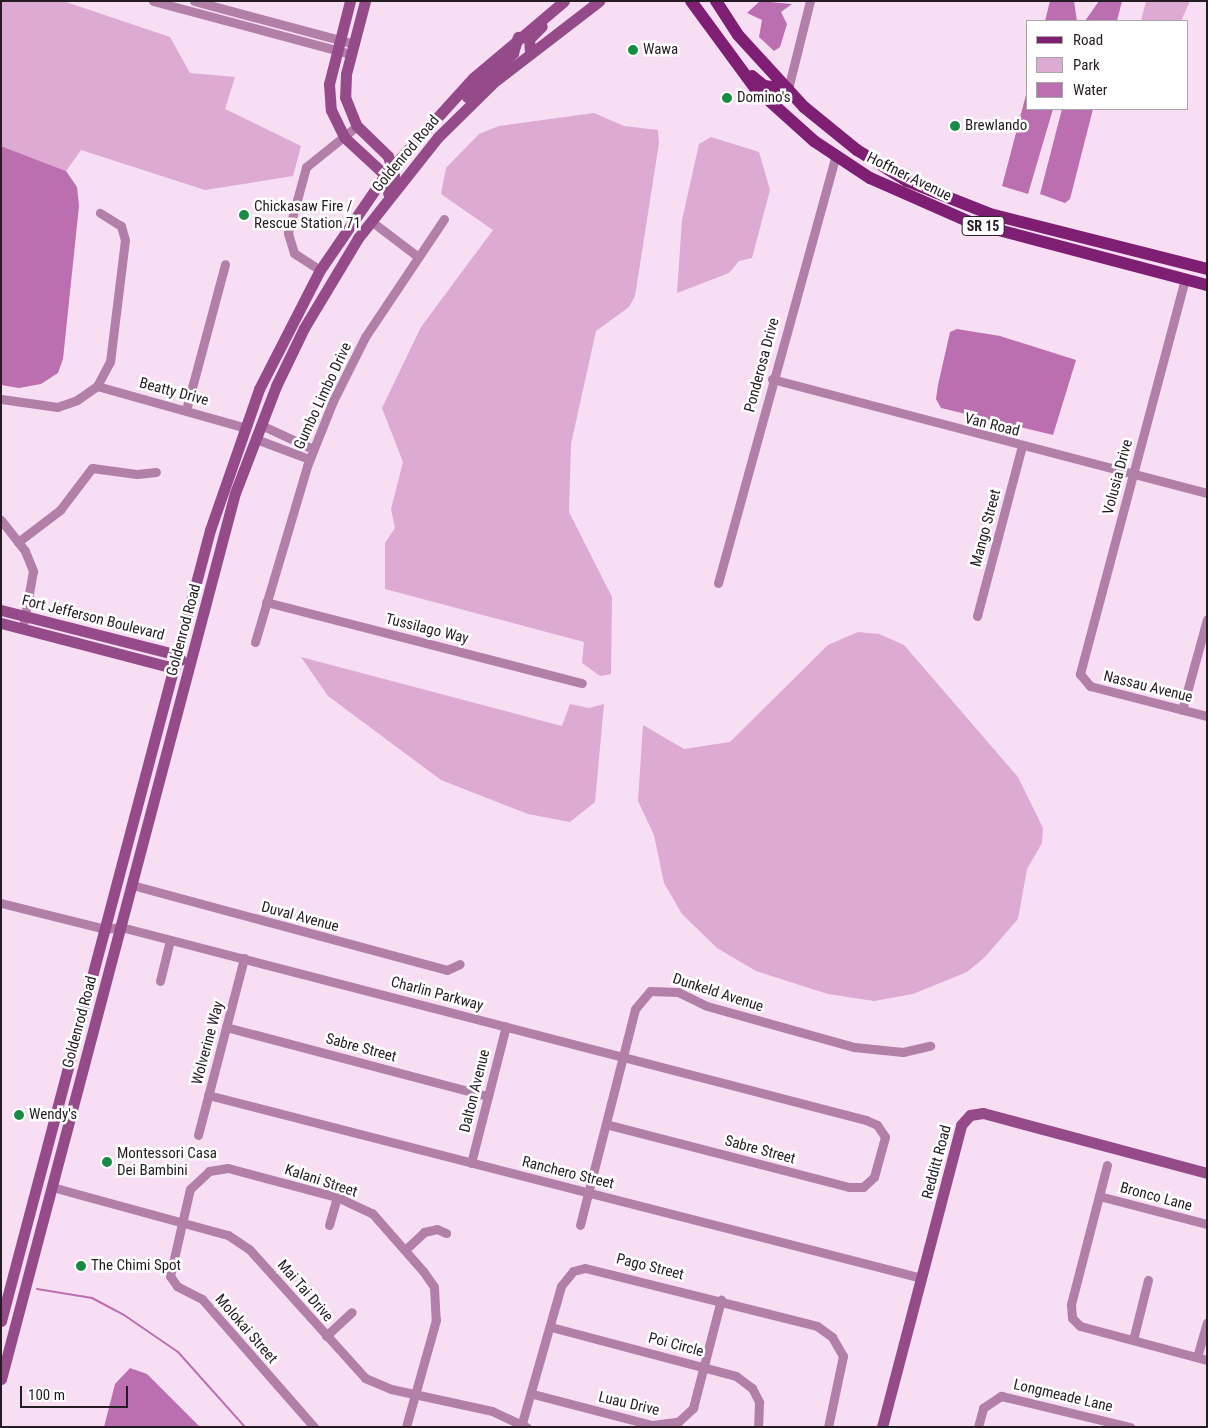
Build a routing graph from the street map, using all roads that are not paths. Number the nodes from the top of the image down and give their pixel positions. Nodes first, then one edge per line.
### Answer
1 (153, 1) edge
2 (194, 1) edge
3 (350, 1) edge
4 (365, 1) edge
5 (564, 1) edge
6 (572, 1) edge
7 (600, 1) edge
8 (691, 1) edge
9 (716, 1) edge
10 (810, 1) edge
11 (714, 36) junction
12 (518, 37) junction
13 (338, 45) junction
14 (353, 49) junction
15 (530, 52) junction
16 (788, 89) junction
17 (782, 115) junction
18 (452, 122) junction
19 (357, 126) junction
20 (344, 137) junction
21 (836, 156) junction
22 (869, 158) junction
23 (388, 172) junction
24 (384, 204) junction
25 (100, 213) dead end
26 (444, 219) dead end
27 (371, 221) junction
28 (1084, 253) junction
29 (417, 256) junction
30 (1172, 261) junction
31 (225, 264) dead end
32 (320, 270) junction
33 (1207, 270) edge
34 (1207, 275) edge
35 (1185, 279) junction
36 (1207, 285) edge
37 (772, 379) junction
38 (97, 386) junction
39 (1, 399) edge
40 (186, 410) junction
41 (260, 426) junction
42 (243, 427) junction
43 (256, 439) junction
44 (292, 439) junction
45 (1022, 446) junction
46 (313, 448) junction
47 (287, 450) junction
48 (309, 459) junction
49 (156, 472) dead end
50 (1132, 474) junction
51 (1207, 493) edge
52 (1, 520) edge
53 (210, 530) junction
54 (18, 542) junction
55 (718, 583) dead end
56 (266, 602) junction
57 (1, 610) edge
58 (25, 616) junction
59 (977, 616) dead end
60 (1207, 619) edge
61 (1, 623) edge
62 (22, 629) junction
63 (255, 642) dead end
64 (177, 655) junction
65 (190, 665) junction
66 (174, 668) junction
67 (1083, 682) joint
68 (582, 683) dead end
69 (182, 696) junction
70 (1182, 710) junction
71 (1207, 716) edge
72 (132, 885) junction
73 (1, 903) edge
74 (121, 927) junction
75 (104, 929) junction
76 (170, 940) junction
77 (244, 958) junction
78 (460, 964) dead end
79 (160, 981) dead end
80 (506, 1026) junction
81 (226, 1027) junction
82 (930, 1046) dead end
83 (624, 1057) junction
84 (208, 1095) junction
85 (488, 1096) junction
86 (57, 1112) junction
87 (606, 1124) junction
88 (198, 1135) dead end
89 (471, 1163) junction
90 (1107, 1165) dead end
91 (1207, 1173) edge
92 (38, 1182) junction
93 (52, 1187) junction
94 (849, 1187) joint
95 (588, 1193) junction
96 (1099, 1196) junction
97 (337, 1197) junction
98 (182, 1222) junction
99 (1207, 1224) edge
100 (329, 1225) dead end
101 (580, 1225) dead end
102 (446, 1233) dead end
103 (406, 1249) junction
104 (34, 1252) junction
105 (922, 1278) junction
106 (1148, 1280) dead end
107 (721, 1300) junction
108 (352, 1312) dead end
109 (1, 1321) edge
110 (1207, 1322) edge
111 (551, 1326) junction
112 (326, 1336) junction
113 (1133, 1340) junction
114 (1202, 1359) edge
115 (703, 1366) junction
116 (1, 1379) edge
117 (416, 1391) junction
118 (533, 1394) junction
119 (525, 1425) edge
120 (314, 1427) edge
121 (406, 1427) edge
122 (758, 1427) edge
123 (828, 1427) edge
124 (882, 1427) edge
125 (978, 1427) edge
126 (1130, 1427) edge

1 - 13 street
2 - 13 street
3 - 13 main road
4 - 14 main road
5 - 12 main road, Goldenrod Road
6 - 15 main road
7 - 15 main road, Goldenrod Road
8 - 11 main road, Hoffner Avenue / SR 15
9 - 16 main road, Hoffner Avenue / SR 15
10 - 16 street
11 - 16 main road
11 - 17 main road, Hoffner Avenue / SR 15
12 - 18 main road
12 - 23 main road, Goldenrod Road
13 - 14 street
13 - 20 main road
14 - 19 main road
15 - 18 main road, Goldenrod Road
16 - 22 main road, Hoffner Avenue / SR 15
17 - 21 main road, Hoffner Avenue / SR 15
17 - 22 main road
18 - 24 main road, Goldenrod Road
19 - 20 street
19 - 23 main road
20 - 23 main road
20 - 32 street
21 - 28 main road, Hoffner Avenue / SR 15
21 - 37 street, Ponderosa Drive
22 - 30 main road, Hoffner Avenue / SR 15
23 - 24 main road
23 - 32 main road, Goldenrod Road
24 - 27 main road, Goldenrod Road
25 - 38 street
26 - 29 street, Gumbo Limbo Drive
27 - 29 street
27 - 41 main road, Goldenrod Road
28 - 30 main road
28 - 35 main road, Hoffner Avenue / SR 15
29 - 46 street, Gumbo Limbo Drive
30 - 33 main road, Hoffner Avenue / SR 15
31 - 40 street
32 - 42 main road, Goldenrod Road
34 - 35 main road
35 - 36 main road, Hoffner Avenue / SR 15
35 - 50 street, Volusia Drive
37 - 45 street, Van Road
37 - 55 street, Ponderosa Drive
38 - 39 street
38 - 40 street, Beatty Drive
40 - 42 street, Beatty Drive
41 - 43 main road, Goldenrod Road
41 - 44 street
42 - 53 main road, Goldenrod Road
43 - 47 street
43 - 65 main road, Goldenrod Road
44 - 46 street
44 - 47 street
45 - 50 street, Van Road
45 - 59 street, Mango Street
46 - 48 street, Gumbo Limbo Drive
47 - 48 street
48 - 56 street, Gumbo Limbo Drive
49 - 54 street
50 - 51 street, Van Road
50 - 67 street, Volusia Drive
52 - 54 street
53 - 64 main road, Goldenrod Road
53 - 65 main road
54 - 58 street
56 - 63 street, Gumbo Limbo Drive
56 - 68 street, Tussilago Way
57 - 58 main road, Fort Jefferson Boulevard
58 - 62 street
58 - 64 main road, Fort Jefferson Boulevard
60 - 70 street
61 - 62 main road, Fort Jefferson Boulevard
62 - 66 main road, Fort Jefferson Boulevard
64 - 66 main road, Goldenrod Road
64 - 69 main road
65 - 69 main road, Goldenrod Road
66 - 75 main road, Goldenrod Road
67 - 70 street, Nassau Avenue
69 - 72 main road, Goldenrod Road
70 - 71 street, Nassau Avenue
72 - 74 main road, Goldenrod Road
72 - 78 street, Duval Avenue
73 - 75 street, Charlin Parkway
74 - 75 street, Charlin Parkway
74 - 76 street, Charlin Parkway
74 - 93 main road, Goldenrod Road
75 - 86 main road, Goldenrod Road
76 - 77 street, Charlin Parkway
76 - 79 street
77 - 80 street, Charlin Parkway
77 - 81 street, Wolverine Way
80 - 83 street, Charlin Parkway
80 - 85 street, Dalton Avenue
81 - 84 street, Wolverine Way
81 - 85 street, Sabre Street
82 - 83 street, Dunkeld Avenue
83 - 87 street, Dunkeld Avenue
83 - 94 street, Charlin Parkway
84 - 88 street, Wolverine Way
84 - 89 street, Ranchero Street
85 - 89 street, Dalton Avenue
86 - 92 main road, Goldenrod Road
86 - 93 main road
87 - 94 street, Sabre Street
87 - 95 street, Dunkeld Avenue
89 - 95 street, Ranchero Street
90 - 96 street
91 - 105 main road, Redditt Road
92 - 104 main road
92 - 109 main road, Goldenrod Road
93 - 98 street, Mai Tai Drive
93 - 104 main road, Goldenrod Road
95 - 101 street, Dunkeld Avenue
95 - 105 street, Ranchero Street
96 - 99 street, Bronco Lane
96 - 113 street
97 - 98 street, Kalani Street
97 - 100 street
97 - 103 street, Kalani Street
98 - 112 street, Mai Tai Drive
98 - 120 street, Molokai Street
102 - 103 street
103 - 117 street, Kalani Street
104 - 116 main road, Goldenrod Road
105 - 124 main road, Redditt Road
106 - 113 street
107 - 111 street, Pago Street
107 - 115 street, Luau Drive
107 - 123 street, Pago Street
108 - 112 street
110 - 114 street
111 - 115 street, Poi Circle
111 - 118 street, Pago Street
112 - 117 street, Mai Tai Drive
113 - 114 street
115 - 118 street, Luau Drive
115 - 122 street, Poi Circle
117 - 119 street, Mai Tai Drive
117 - 121 street
118 - 119 street, Pago Street
125 - 126 street, Longmeade Lane

